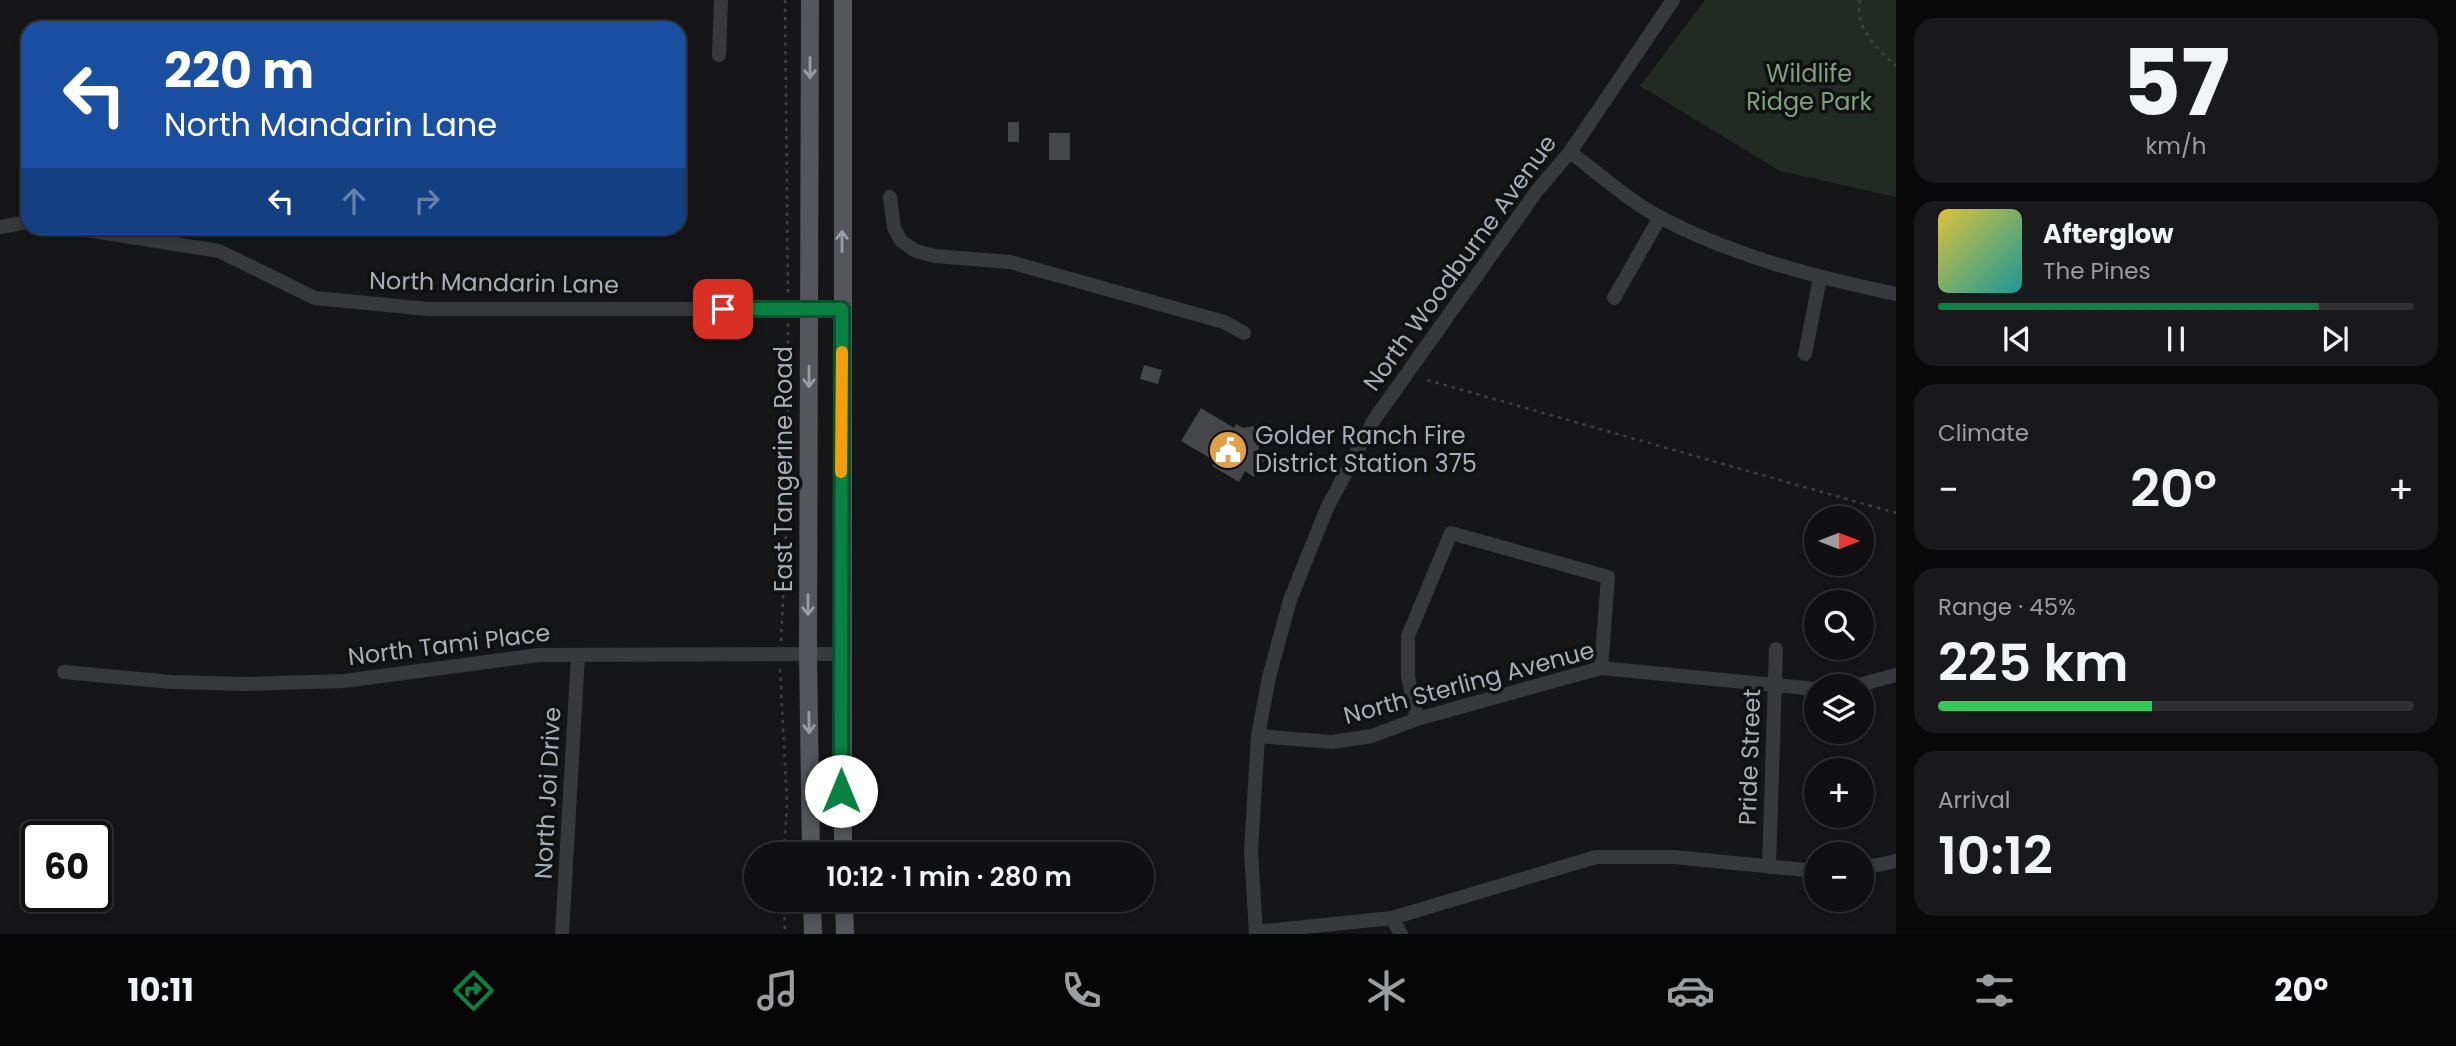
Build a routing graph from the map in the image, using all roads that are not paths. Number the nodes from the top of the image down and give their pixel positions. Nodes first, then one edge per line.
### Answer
1 (721, 0) edge
2 (810, 0) edge
3 (843, 0) edge
4 (1673, 0) edge
5 (719, 55) dead end
6 (1570, 152) junction
7 (890, 197) dead end
8 (1660, 217) junction
9 (21, 223) edge
10 (0, 227) edge
11 (118, 235) edge
12 (1820, 278) junction
13 (1896, 294) edge
14 (1614, 298) dead end
15 (809, 309) junction
16 (842, 309) junction
17 (1244, 333) dead end
18 (1805, 354) dead end
19 (1776, 649) dead end
20 (841, 654) junction
21 (578, 655) junction
22 (808, 655) junction
23 (1601, 668) junction
24 (64, 672) dead end
25 (1896, 674) edge
26 (1874, 680) edge
27 (1774, 686) junction
28 (1804, 688) edge
29 (1417, 719) junction
30 (1258, 736) junction
31 (811, 842) edge
32 (843, 842) edge
33 (1896, 862) edge
34 (1874, 866) edge
35 (1769, 867) junction
36 (1804, 870) edge
37 (812, 912) edge
38 (844, 912) edge
39 (1392, 918) junction
40 (1256, 933) edge
41 (562, 934) edge
42 (813, 934) edge
43 (845, 934) edge
44 (1401, 934) edge

1 - 5 street
2 -> 15 main road, East Tangerine Road
16 -> 3 main road
4 - 6 street, North Woodburne Avenue
6 - 8 street
6 - 30 street, North Woodburne Avenue
7 - 17 street
8 - 12 street
8 - 14 street
9 - 10 street
11 - 15 street, North Mandarin Lane
12 - 13 street
12 - 18 street
15 - 16 street, North Mandarin Lane
15 -> 22 main road, East Tangerine Road
16 - 20 main road
19 - 27 street, Pride Street
20 - 22 street, North Tami Place
20 - 32 main road
21 - 22 street, North Tami Place
21 - 24 street, North Tami Place
21 - 41 street, North Joi Drive
22 -> 31 main road, East Tangerine Road
23 - 27 street, North Sterling Avenue
23 - 29 street, North Sterling Avenue
23 - 29 street
25 - 26 street
27 - 28 street, North Sterling Avenue
27 - 35 street, Pride Street
29 - 30 street, North Sterling Avenue
30 - 40 street, North Woodburne Avenue
33 - 34 street
35 - 36 street
35 - 39 street
37 - 42 main road
38 - 43 main road
39 - 40 street
39 - 44 street

